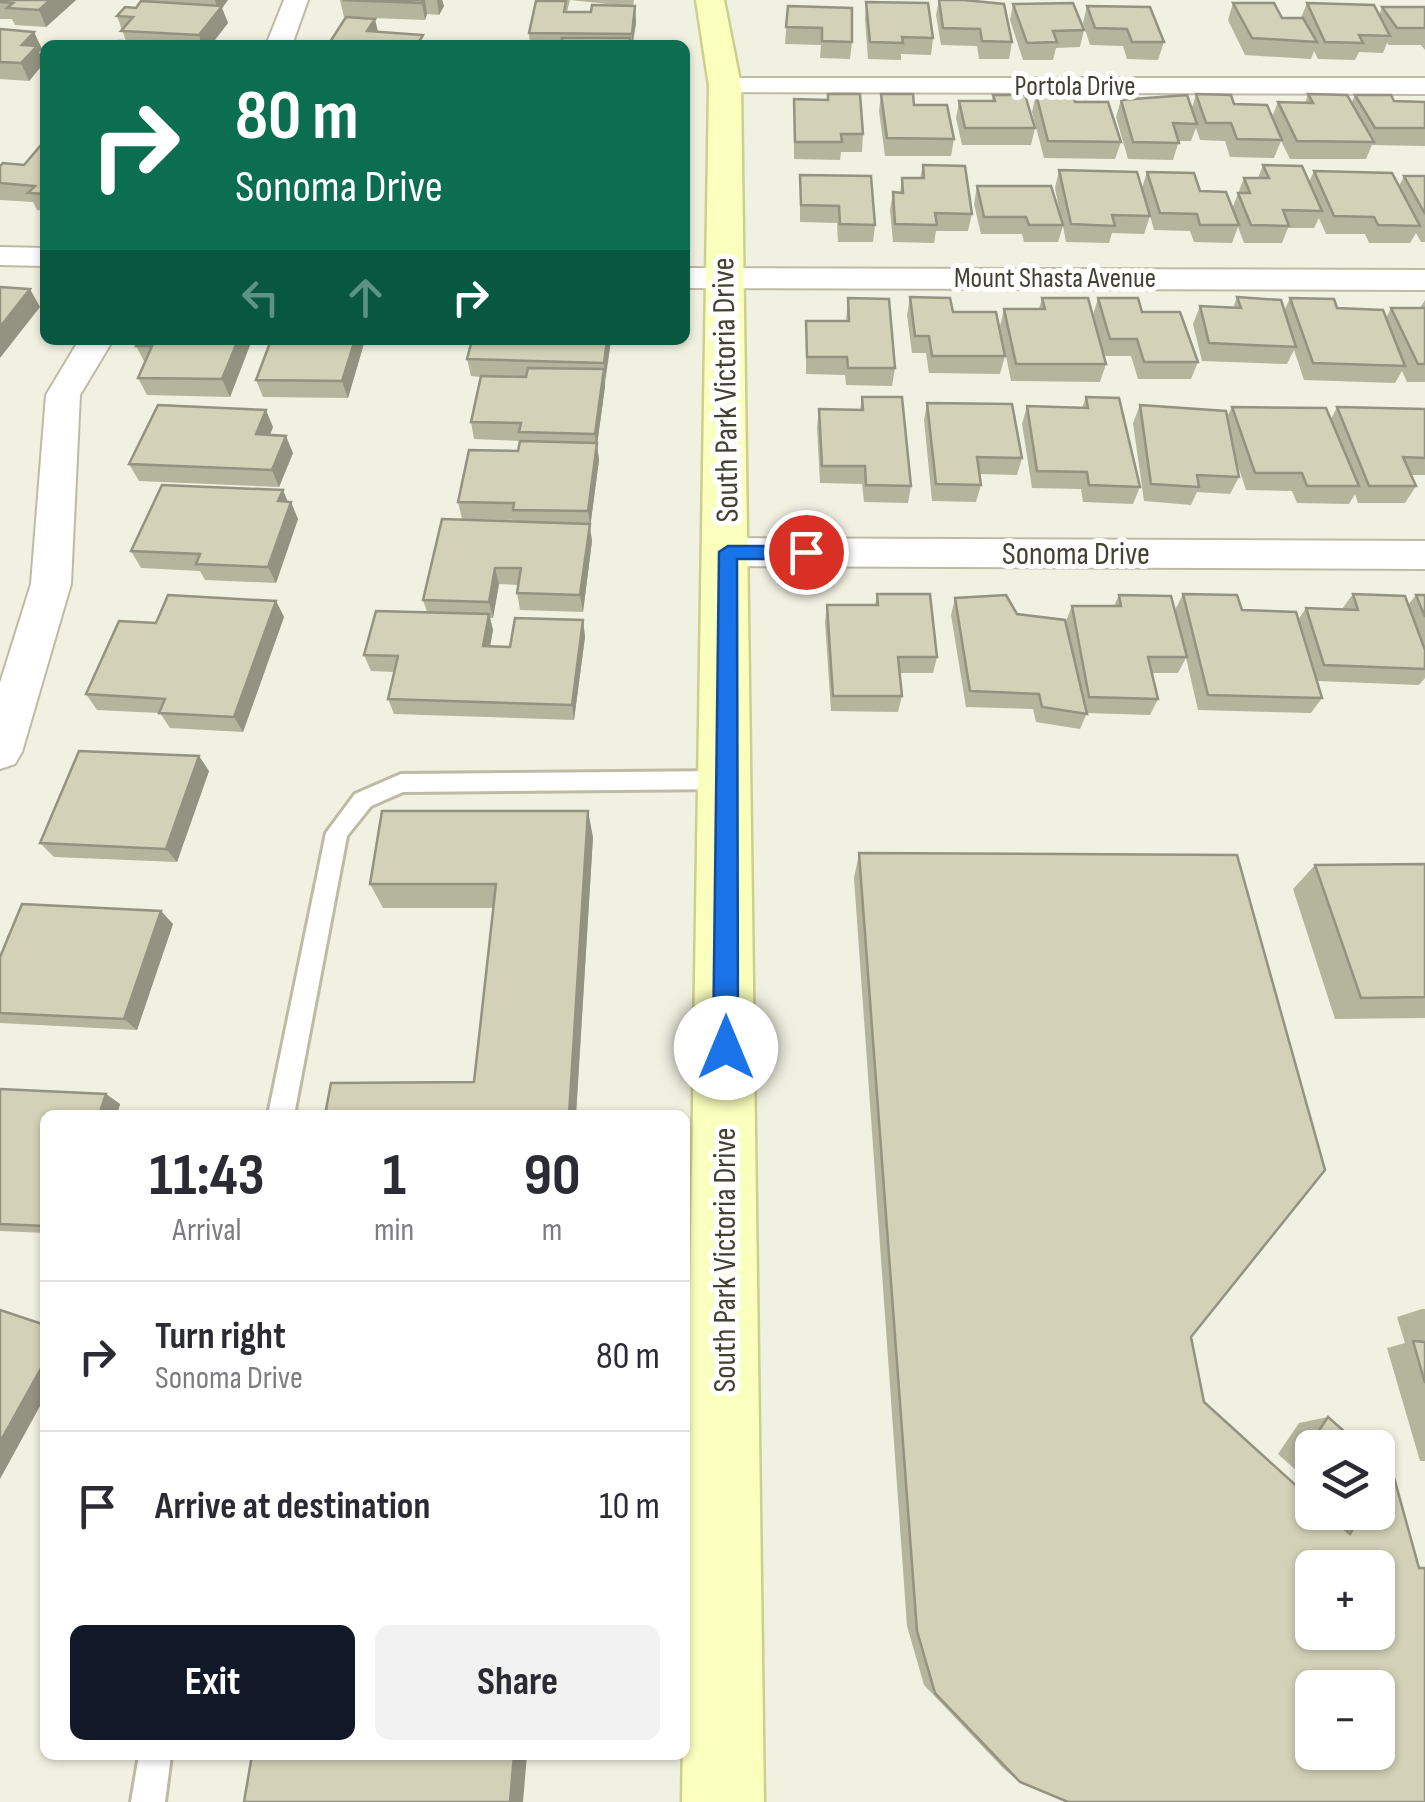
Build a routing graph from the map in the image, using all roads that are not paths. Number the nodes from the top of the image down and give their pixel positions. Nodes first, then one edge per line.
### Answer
1 (296, 0) edge
2 (710, 0) edge
3 (281, 40) edge
4 (725, 86) junction
5 (1425, 86) edge
6 (0, 256) edge
7 (40, 257) edge
8 (704, 277) edge
9 (1425, 280) edge
10 (93, 345) edge
11 (728, 552) junction
12 (1425, 555) edge
13 (0, 752) edge
14 (726, 780) junction
15 (282, 1110) edge
16 (154, 1760) edge
17 (148, 1802) edge
18 (723, 1802) edge

1 - 3 street
2 - 4 main road, South Park Victoria Drive
4 - 5 street, Portola Drive
4 - 8 main road, South Park Victoria Drive
6 - 7 street
8 - 9 street, Mount Shasta Avenue
8 - 11 main road, South Park Victoria Drive
10 - 13 street
11 - 12 street, Sonoma Drive
11 - 14 main road, South Park Victoria Drive
14 - 15 lane
14 - 18 main road, South Park Victoria Drive
16 - 17 lane

